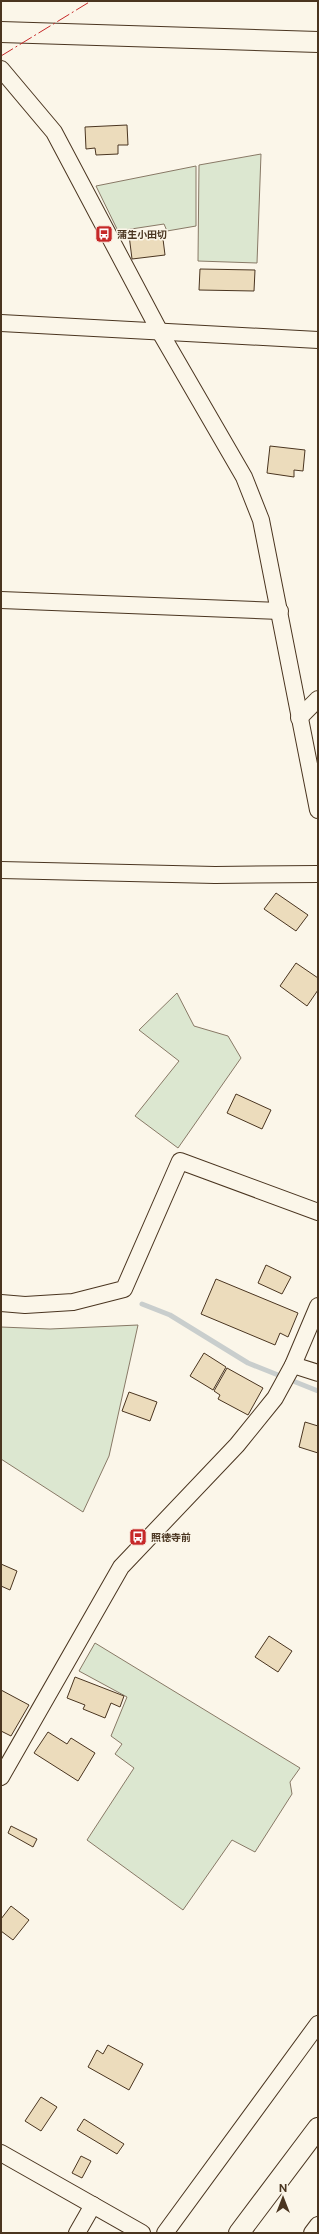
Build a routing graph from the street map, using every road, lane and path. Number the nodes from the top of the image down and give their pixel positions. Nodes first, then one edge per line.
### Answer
1 (1, 32) edge
2 (318, 42) edge
3 (1, 69) edge
4 (1, 323) edge
5 (160, 332) junction
6 (318, 340) edge
7 (1, 600) edge
8 (280, 611) junction
9 (318, 699) edge
10 (299, 718) junction
11 (318, 810) edge
12 (1, 870) edge
13 (318, 874) edge
14 (318, 1212) edge
15 (1, 1303) edge
16 (318, 1306) edge
17 (291, 1369) junction
18 (318, 1373) edge
19 (1, 1777) edge
20 (318, 2024) edge
21 (318, 2128) edge
22 (1, 2153) edge
23 (93, 2205) junction
24 (318, 2225) edge
25 (77, 2233) edge
26 (142, 2233) edge
27 (165, 2233) edge
28 (240, 2233) edge
29 (312, 2233) edge

1 - 2 street
3 - 5 street
4 - 5 street
5 - 6 street
5 - 8 street
7 - 8 street
8 - 10 street
9 - 10 street
10 - 11 street
12 - 13 street
14 - 15 street
16 - 17 street
17 - 18 street
17 - 19 street
20 - 27 street
21 - 28 street
22 - 23 street
23 - 25 street
23 - 26 street
24 - 29 street

